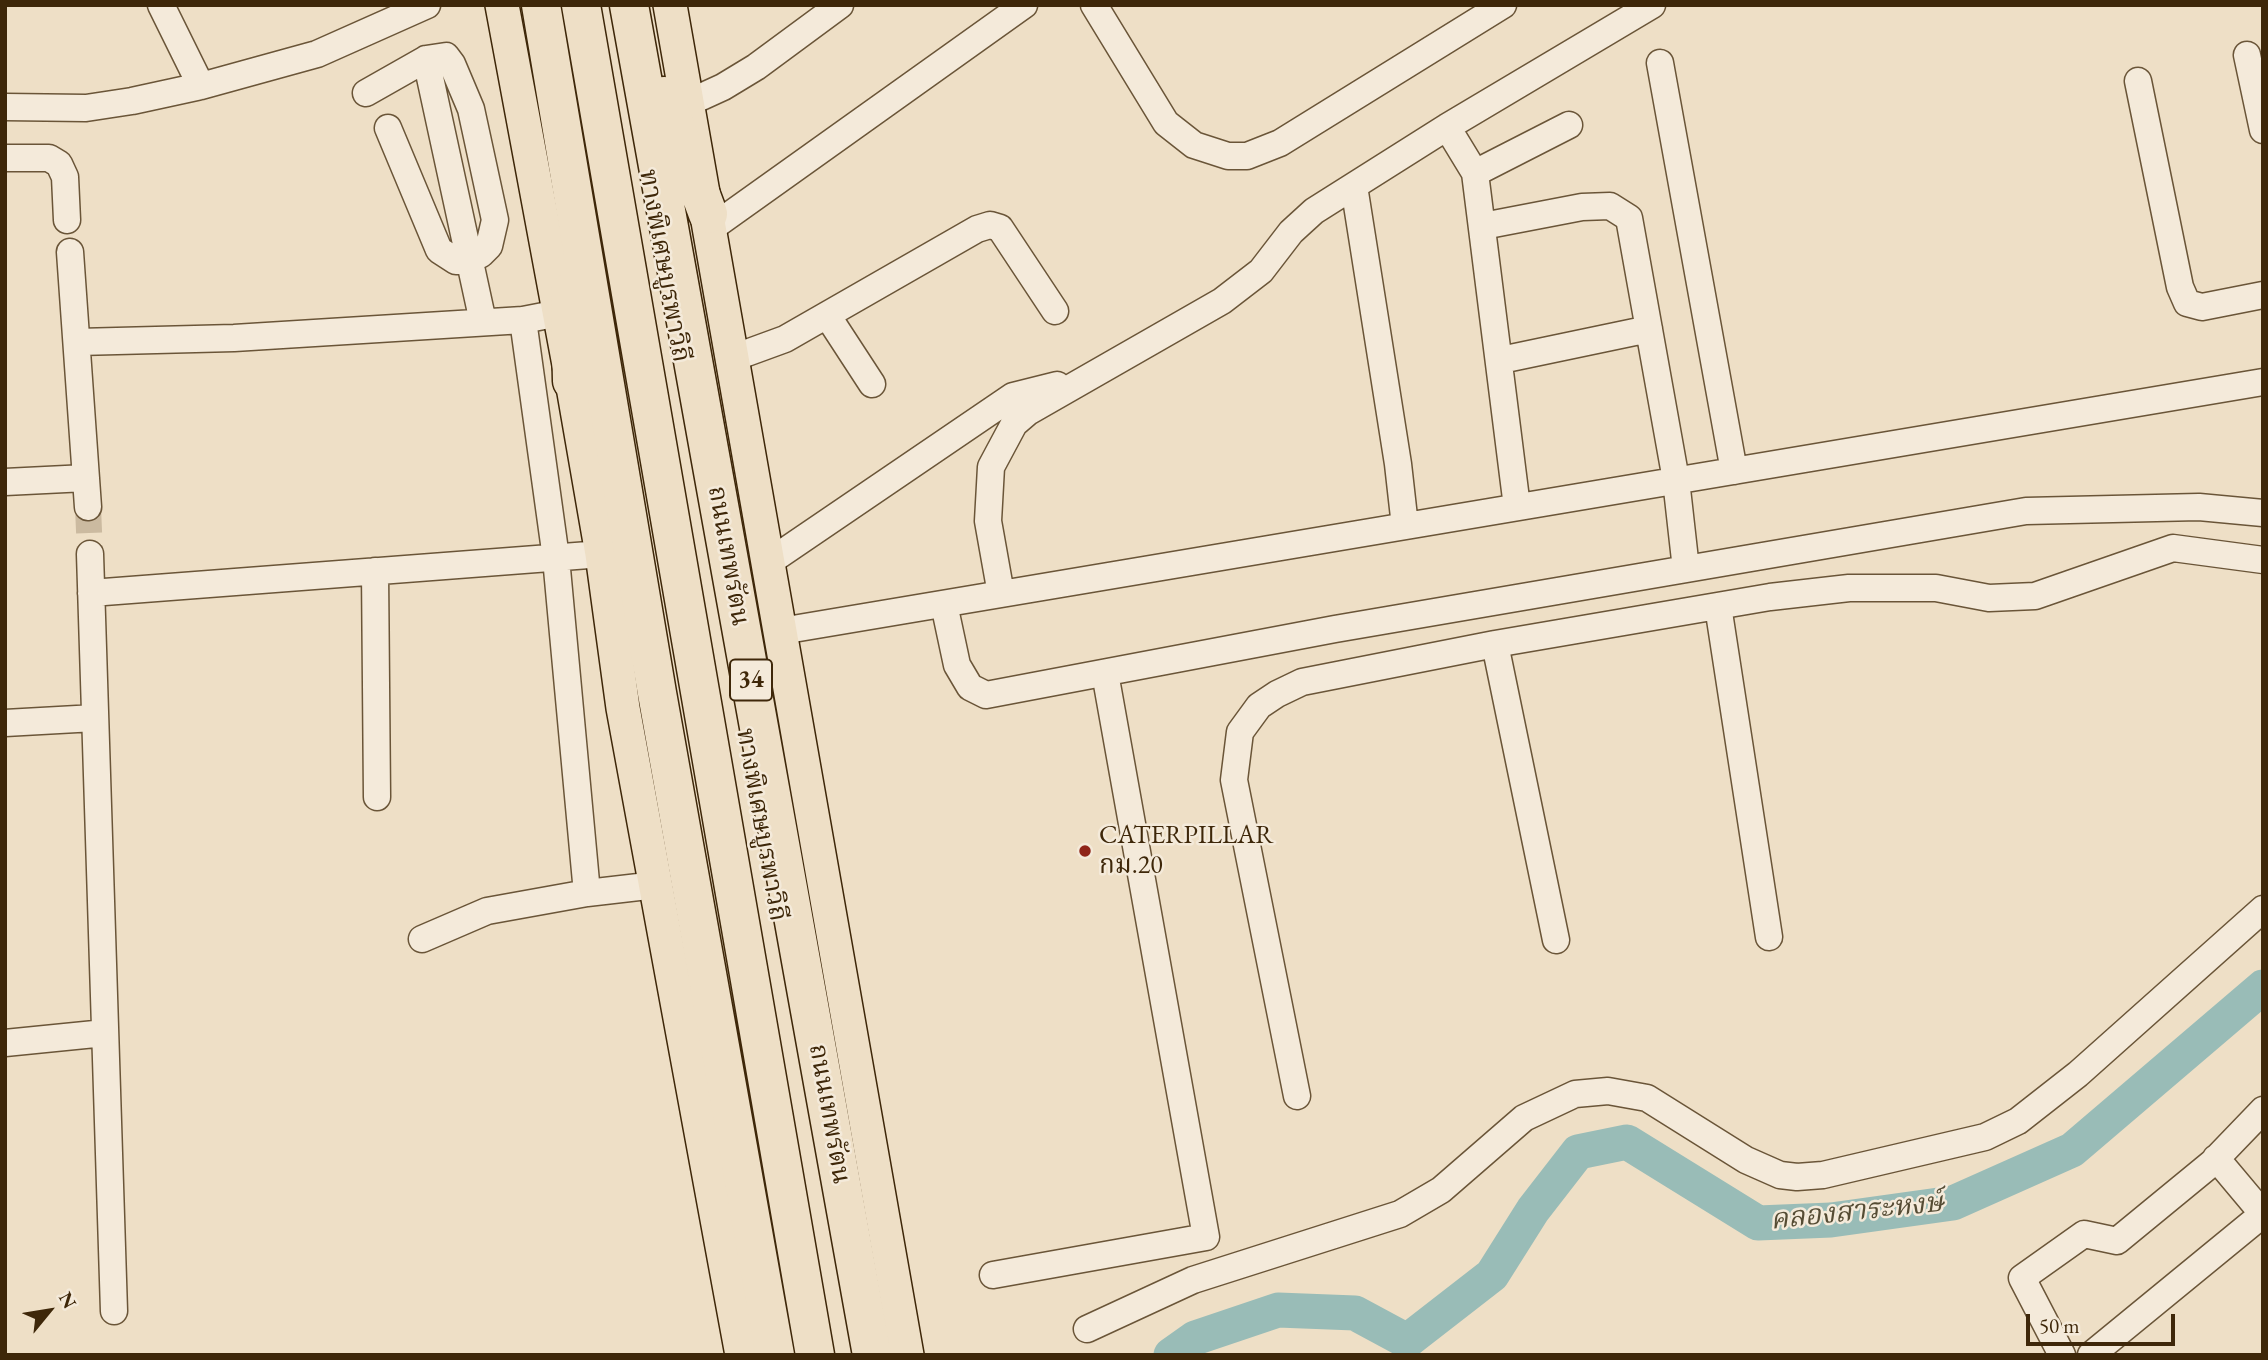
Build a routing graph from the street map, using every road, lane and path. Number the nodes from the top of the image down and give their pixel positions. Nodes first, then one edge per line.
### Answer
1 (160, 5) edge
2 (426, 5) edge
3 (502, 5) edge
4 (541, 5) edge
5 (581, 5) edge
6 (619, 5) edge
7 (630, 5) edge
8 (670, 5) edge
9 (840, 5) edge
10 (1024, 5) edge
11 (1094, 5) edge
12 (1503, 5) edge
13 (1652, 5) edge
14 (2247, 55) dead end
15 (1660, 63) dead end
16 (2138, 81) dead end
17 (201, 86) junction
18 (366, 93) dead end
19 (688, 103) junction
20 (5, 107) edge
21 (1569, 125) dead end
22 (1447, 127) junction
23 (388, 128) dead end
24 (2263, 130) edge
25 (565, 141) junction
26 (5, 158) edge
27 (1475, 173) junction
28 (1354, 186) junction
29 (67, 220) dead end
30 (709, 221) junction
31 (1483, 226) junction
32 (70, 252) dead end
33 (470, 260) junction
34 (2263, 295) edge
35 (1055, 311) dead end
36 (559, 313) junction
37 (827, 315) junction
38 (523, 320) junction
39 (483, 322) junction
40 (1649, 329) junction
41 (78, 342) junction
42 (733, 358) junction
43 (1501, 360) junction
44 (1091, 376) junction
45 (572, 381) junction
46 (2263, 382) edge
47 (872, 384) dead end
48 (1734, 471) junction
49 (86, 478) junction
50 (1676, 480) junction
51 (5, 482) edge
52 (88, 507) tunnel mouth
53 (1517, 507) junction
54 (2263, 513) edge
55 (1405, 526) junction
56 (90, 554) tunnel mouth
57 (602, 554) junction
58 (556, 558) junction
59 (2263, 560) edge
60 (769, 562) junction
61 (1686, 569) junction
62 (375, 571) junction
63 (91, 593) junction
64 (1001, 594) junction
65 (944, 604) junction
66 (1718, 606) junction
67 (781, 631) junction
68 (1495, 644) junction
69 (1105, 673) junction
70 (95, 718) junction
71 (5, 723) edge
72 (377, 797) dead end
73 (656, 886) junction
74 (587, 893) junction
75 (2263, 908) edge
76 (1769, 937) dead end
77 (422, 939) dead end
78 (1556, 940) dead end
79 (105, 1033) junction
80 (5, 1043) edge
81 (1297, 1096) dead end
82 (2263, 1110) edge
83 (2216, 1158) junction
84 (2263, 1214) edge
85 (993, 1275) dead end
86 (114, 1311) dead end
87 (1087, 1329) dead end
88 (742, 1355) edge
89 (775, 1355) edge
90 (815, 1355) edge
91 (853, 1355) edge
92 (872, 1355) edge
93 (907, 1355) edge
94 (2063, 1355) edge
95 (2091, 1355) edge

1 - 17 street
2 - 17 street
3 - 36 main road
4 - 25 highway
5 - 90 highway, ทางพิเศษบูรพาวิถี
6 - 91 highway, ทางพิเศษบูรพาวิถี
7 - 30 highway
7 - 92 highway, ถนนเทพรัตน / 34
8 - 19 main road, ถนนเทพรัตน / 34
9 - 19 street
10 - 30 street
11 - 12 street
13 - 22 street
14 - 24 street
15 - 48 street
16 - 34 street
17 - 20 street
18 - 33 street
19 - 30 main road, ถนนเทพรัตน / 34
21 - 27 street
22 - 27 street
22 - 28 street
23 - 33 street
25 - 45 highway
25 - 89 highway
26 - 29 street
27 - 31 street
28 - 44 street
28 - 55 street
30 - 42 main road, ถนนเทพรัตน / 34
31 - 40 street
31 - 43 street
32 - 41 street
33 - 39 street
35 - 37 street
36 - 38 street
36 - 45 main road
37 - 42 street
37 - 47 street
38 - 39 street
38 - 58 street
39 - 41 street
40 - 43 street
40 - 50 street
41 - 49 street
42 - 60 main road, ถนนเทพรัตน / 34
43 - 53 street
44 - 60 street
44 - 64 street
45 - 57 main road
46 - 48 street
48 - 50 street
49 - 51 street
49 - 52 street
50 - 53 street
50 - 61 street
53 - 55 street
54 - 61 street
55 - 64 street
56 - 63 street
57 - 58 street
57 - 73 main road
58 - 62 street
58 - 74 street
59 - 66 street
60 - 67 main road, ถนนเทพรัตน / 34
61 - 69 street
62 - 63 street
62 - 72 street
63 - 70 street
64 - 65 street
65 - 67 street
65 - 69 street
66 - 68 street
66 - 76 street
67 - 93 main road, ถนนเทพรัตน / 34
68 - 78 street
68 - 81 street
69 - 85 street
70 - 71 street
70 - 79 street
73 - 74 street
73 - 88 main road
74 - 77 street
75 - 87 street
79 - 80 street
79 - 86 street
82 - 83 street
83 - 84 street
83 - 94 street
84 - 95 street

